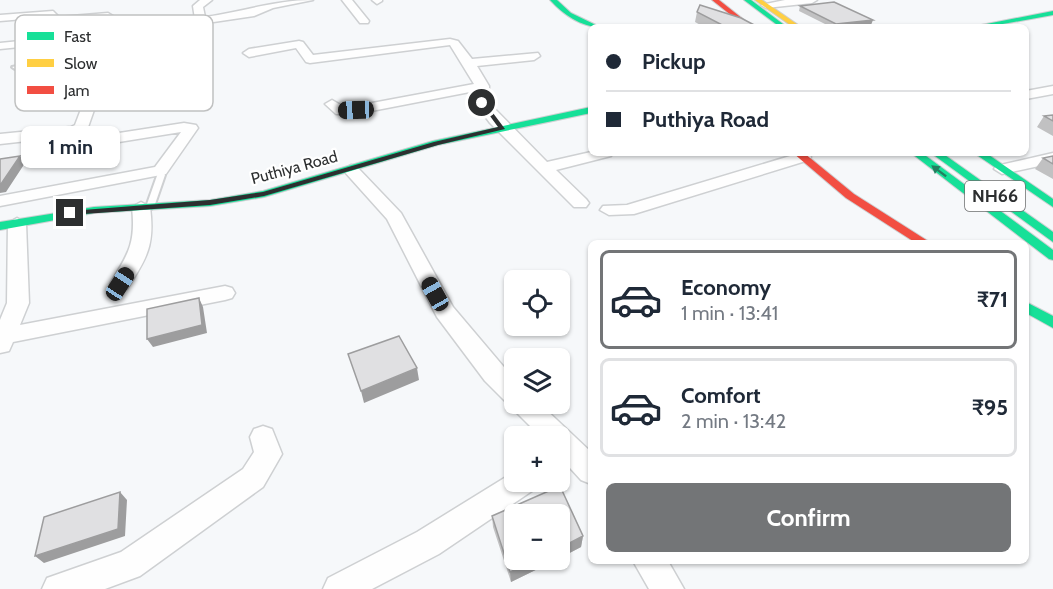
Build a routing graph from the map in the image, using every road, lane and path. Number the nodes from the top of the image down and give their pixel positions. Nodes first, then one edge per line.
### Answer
1 (207, 0) edge
2 (308, 0) edge
3 (347, 0) edge
4 (553, 0) edge
5 (715, 0) edge
6 (731, 0) edge
7 (747, 0) edge
8 (812, 0) edge
9 (762, 2) edge
10 (1053, 13) edge
11 (199, 15) edge
12 (15, 17) edge
13 (0, 18) edge
14 (213, 18) edge
15 (364, 21) dead end
16 (591, 24) edge
17 (746, 24) edge
18 (763, 24) edge
19 (780, 24) edge
20 (794, 24) edge
21 (986, 24) edge
22 (15, 45) edge
23 (0, 46) edge
24 (249, 53) dead end
25 (534, 56) dead end
26 (468, 63) junction
27 (482, 86) junction
28 (1053, 90) edge
29 (1029, 94) edge
30 (332, 104) dead end
31 (87, 111) edge
32 (588, 111) edge
33 (503, 128) junction
34 (36, 136) junction
35 (0, 139) edge
36 (593, 156) edge
37 (797, 156) edge
38 (801, 156) edge
39 (920, 156) edge
40 (940, 156) edge
41 (965, 156) edge
42 (983, 156) edge
43 (1053, 158) edge
44 (544, 168) junction
45 (1002, 169) junction
46 (351, 170) junction
47 (161, 175) dead end
48 (0, 201) edge
49 (580, 203) dead end
50 (1053, 204) edge
51 (145, 207) junction
52 (609, 210) dead end
53 (1053, 217) edge
54 (8, 224) edge
55 (1053, 238) edge
56 (920, 240) edge
57 (1053, 256) edge
58 (120, 284) dead end
59 (225, 293) dead end
60 (1029, 309) edge
61 (1053, 323) edge
62 (2, 342) edge
63 (504, 384) edge
64 (533, 414) edge
65 (543, 426) edge
66 (263, 437) dead end
67 (570, 454) edge
68 (588, 468) edge
69 (507, 492) edge
70 (652, 564) edge
71 (58, 589) edge
72 (339, 589) edge
73 (668, 589) edge

1 - 11 street
2 - 14 street
3 - 15 street
4 - 16 main road
5 - 17 main road
6 - 18 main road
7 - 19 main road
8 - 9 street
9 - 20 main road
10 - 21 main road
12 - 13 street
22 - 23 street
24 - 26 street
25 - 26 street
26 - 27 street
27 - 30 street
27 - 33 street
28 - 29 street
31 - 34 street
32 - 33 main road, Puthiya Road
33 - 44 street
33 - 46 main road, Puthiya Road
34 - 35 street
34 - 48 street
36 - 44 street
37 - 52 street
38 - 56 main road
57 -> 39 main road
40 - 55 main road, NH66
41 - 53 main road, NH66
42 - 45 main road
43 - 45 street
44 - 49 street
45 - 50 main road
46 - 51 main road, Puthiya Road
46 - 63 street
47 - 51 lane
51 - 54 main road, Puthiya Road
51 - 58 street
54 - 62 street
59 - 62 street
60 - 61 main road
64 - 65 street
66 - 71 street
67 - 68 street
69 - 72 street
70 - 73 street

